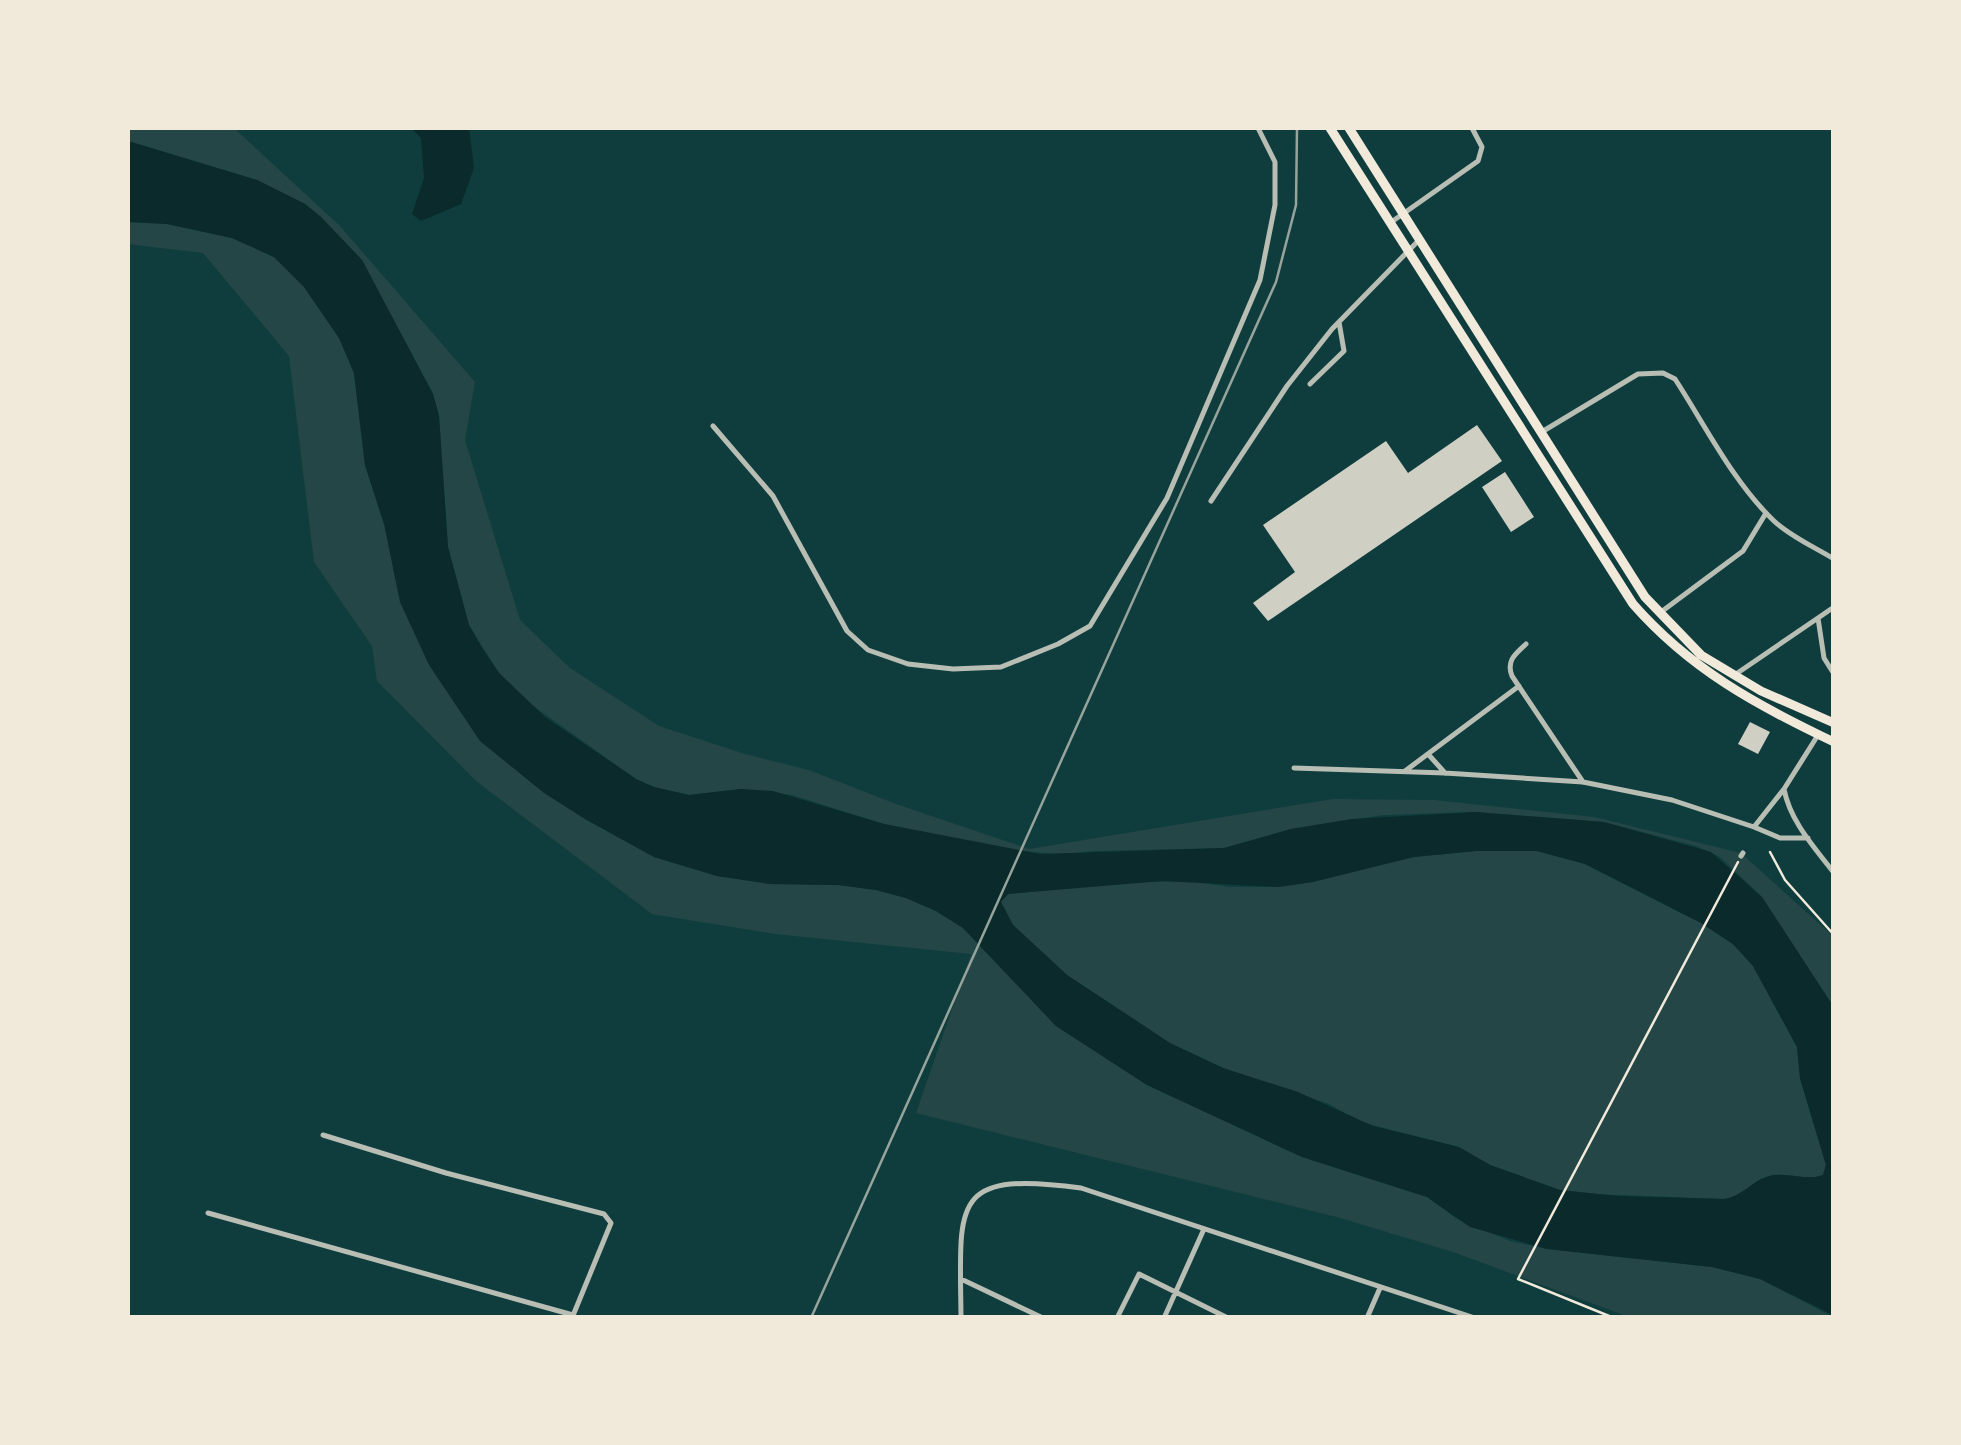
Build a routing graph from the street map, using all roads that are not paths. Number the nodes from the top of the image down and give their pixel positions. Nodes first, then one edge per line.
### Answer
1 (1258, 128) edge
2 (1330, 128) edge
3 (1349, 128) edge
4 (1472, 128) edge
5 (1404, 212) junction
6 (1390, 222) junction
7 (1420, 239) junction
8 (1408, 251) junction
9 (1342, 318) junction
10 (1310, 384) dead end
11 (714, 426) dead end
12 (1540, 433) junction
13 (1211, 502) dead end
14 (1766, 513) junction
15 (1834, 559) edge
16 (1834, 607) edge
17 (1659, 614) junction
18 (1818, 618) junction
19 (1526, 644) dead end
20 (1834, 674) edge
21 (1734, 675) junction
22 (1519, 686) junction
23 (1834, 723) edge
24 (1818, 734) junction
25 (1834, 742) edge
26 (1428, 754) junction
27 (1294, 768) dead end
28 (1405, 772) junction
29 (1444, 772) junction
30 (1583, 782) junction
31 (1784, 789) junction
32 (1754, 828) junction
33 (1808, 838) junction
34 (1834, 873) edge
35 (323, 1135) dead end
36 (208, 1212) dead end
37 (1204, 1228) junction
38 (960, 1279) junction
39 (1381, 1288) junction
40 (1176, 1292) junction
41 (573, 1316) edge
42 (960, 1318) edge
43 (1043, 1318) edge
44 (1117, 1318) edge
45 (1164, 1318) edge
46 (1228, 1318) edge
47 (1367, 1318) edge
48 (1474, 1318) edge

1 - 11 street
2 - 6 main road
3 - 5 main road
4 - 5 street
5 - 6 street
5 - 7 main road
6 - 8 main road
7 - 8 street
7 - 12 main road
8 - 9 street
8 - 24 main road
9 - 10 street
9 - 13 street
12 - 14 street
12 - 17 main road
14 - 15 street
14 - 17 street
16 - 18 street
17 - 21 main road
18 - 20 street
18 - 21 street
19 - 22 street
21 - 23 main road
22 - 26 street
22 - 30 street
24 - 25 main road
24 - 31 street
26 - 28 street
26 - 29 street
27 - 28 street
28 - 29 street
29 - 30 street
30 - 32 street
31 - 32 street
31 - 33 street
32 - 33 street
33 - 34 street
35 - 41 street
36 - 41 street
37 - 38 street
37 - 39 street
37 - 40 street
38 - 42 street
38 - 43 street
39 - 47 street
39 - 48 street
40 - 44 street
40 - 45 street
40 - 46 street

